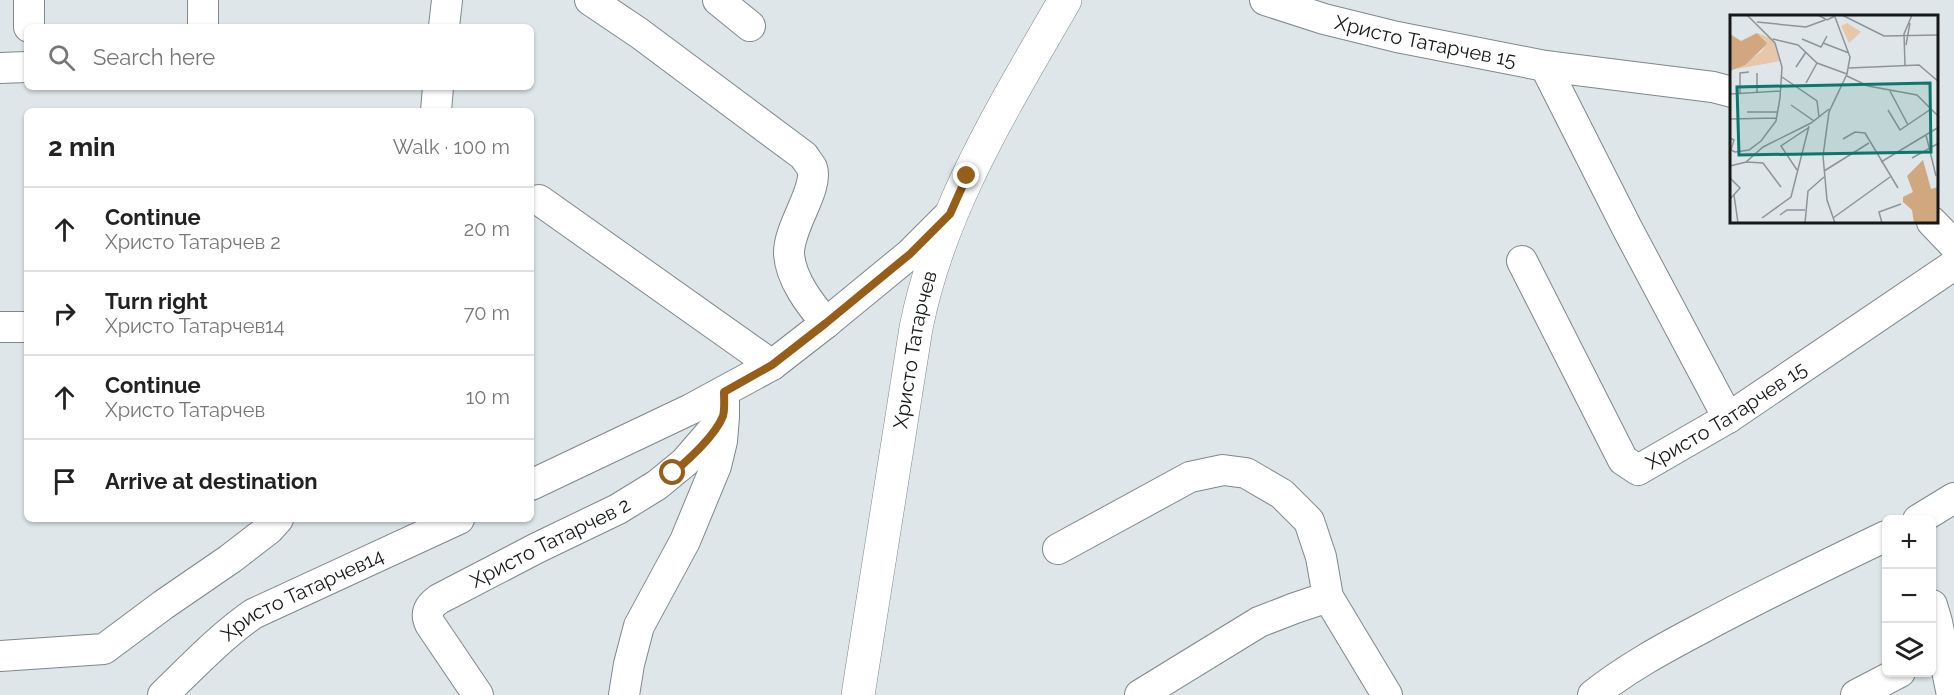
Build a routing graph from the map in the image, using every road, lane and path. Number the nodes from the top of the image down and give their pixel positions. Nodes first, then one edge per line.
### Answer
1 (29, 0) edge
2 (203, 0) edge
3 (447, 0) edge
4 (590, 0) edge
5 (718, 0) edge
6 (1065, 0) edge
7 (1265, 0) edge
8 (28, 24) edge
9 (202, 24) edge
10 (444, 24) edge
11 (750, 26) dead end
12 (1545, 66) junction
13 (24, 67) edge
14 (0, 68) edge
15 (438, 90) edge
16 (1730, 91) edge
17 (436, 108) edge
18 (539, 200) dead end
19 (950, 214) junction
20 (1934, 224) edge
21 (1954, 245) edge
22 (1522, 261) dead end
23 (1954, 265) edge
24 (826, 323) junction
25 (0, 327) edge
26 (24, 327) edge
27 (772, 365) junction
28 (724, 403) junction
29 (1728, 418) junction
30 (534, 484) edge
31 (1954, 498) edge
32 (1925, 515) edge
33 (275, 522) edge
34 (452, 522) edge
35 (1882, 538) edge
36 (1058, 549) dead end
37 (1328, 597) junction
38 (1936, 622) edge
39 (1943, 651) edge
40 (0, 656) edge
41 (1890, 677) edge
42 (163, 695) edge
43 (478, 695) edge
44 (624, 695) edge
45 (858, 695) edge
46 (1140, 695) edge
47 (1387, 695) edge
48 (1593, 695) edge
49 (1856, 695) edge
50 (1952, 695) edge

1 - 8 street
2 - 9 street
3 - 10 street
4 - 24 street
5 - 11 street
6 - 19 main road, Христо Татарчев
7 - 12 street, Христо Татарчев 15
12 - 16 street, Христо Татарчев 15
12 - 29 street
13 - 14 street
15 - 17 street
18 - 27 street
19 - 24 street
19 - 45 main road, Христо Татарчев
20 - 21 street
22 - 29 street, Христо Татарчев 15
23 - 29 street, Христо Татарчев 15
24 - 27 street
25 - 26 street
27 - 28 street
28 - 30 street
28 - 43 street, Христо Татарчев 2
28 - 44 street
31 - 32 street
33 - 40 street
34 - 42 street, Христо Татарчев14
35 - 48 street
36 - 37 street
37 - 46 street
37 - 47 street
38 - 39 street
39 - 50 street
41 - 49 street

